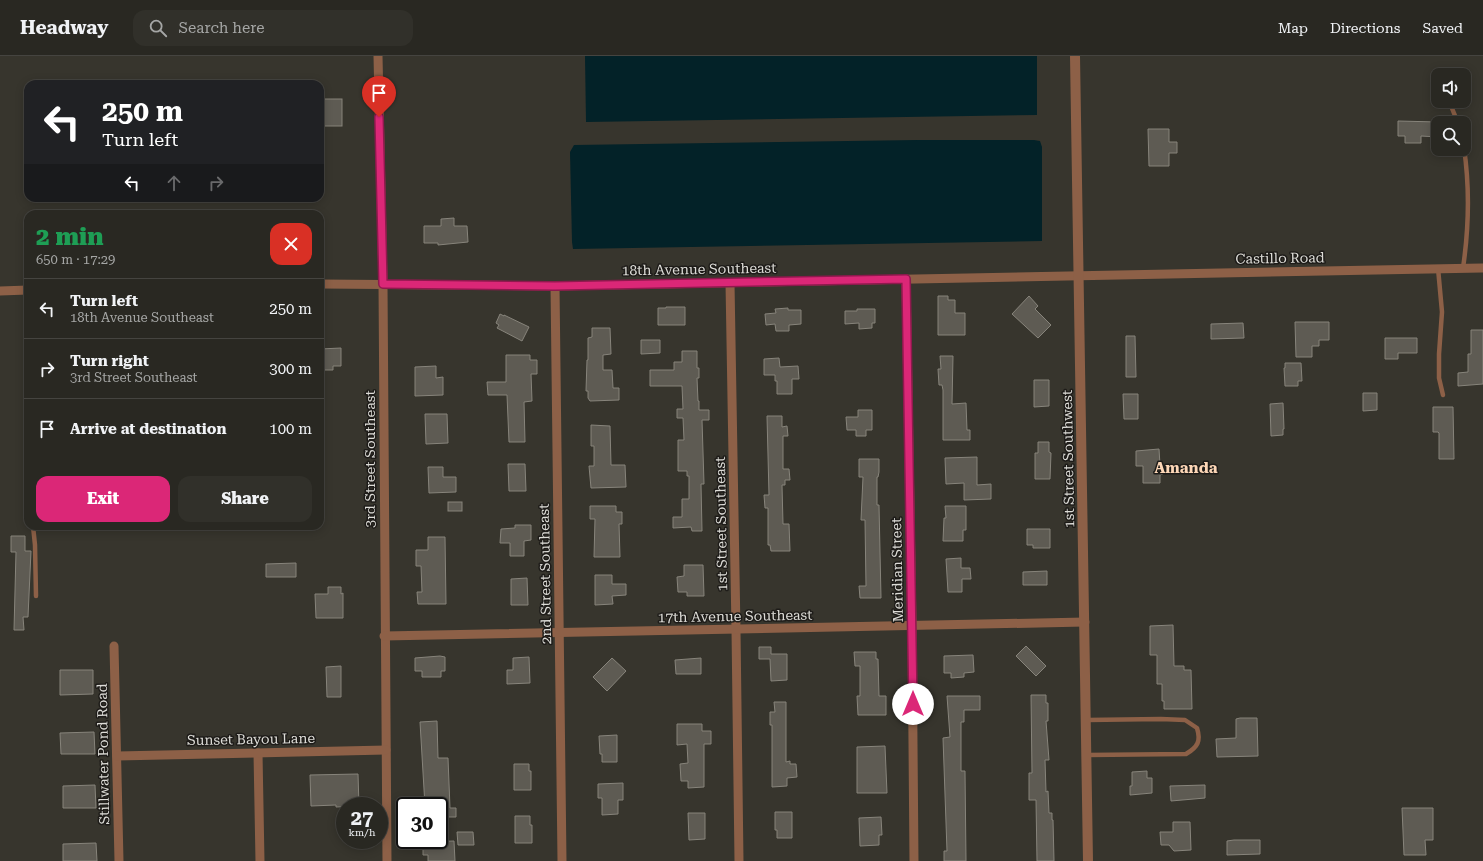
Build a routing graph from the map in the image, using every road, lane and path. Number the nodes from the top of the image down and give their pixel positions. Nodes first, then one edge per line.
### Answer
1 (378, 56) edge
2 (1075, 56) edge
3 (1465, 156) edge
4 (1438, 268) junction
5 (1463, 268) junction
6 (1482, 268) edge
7 (1079, 276) junction
8 (906, 279) junction
9 (730, 283) junction
10 (324, 284) edge
11 (383, 284) junction
12 (555, 286) junction
13 (24, 290) edge
14 (0, 291) edge
15 (1443, 396) dead end
16 (33, 530) edge
17 (36, 596) dead end
18 (1085, 622) junction
19 (912, 626) junction
20 (736, 630) junction
21 (560, 634) junction
22 (384, 636) junction
23 (114, 646) dead end
24 (1086, 720) junction
25 (386, 750) junction
26 (258, 753) junction
27 (1087, 755) junction
28 (117, 756) junction
29 (119, 861) edge
30 (260, 861) edge
31 (386, 861) edge
32 (562, 861) edge
33 (739, 861) edge
34 (914, 861) edge
35 (1088, 861) edge

1 - 11 street, 3rd Street Southeast
2 - 7 street, 1st Street Southwest
3 - 5 lane
4 - 5 street, Castillo Road
4 - 7 street, Castillo Road
4 - 15 lane
5 - 6 street, Castillo Road
7 - 8 street, 18th Avenue Southeast
7 - 18 street, 1st Street Southwest
8 - 9 street, 18th Avenue Southeast
8 - 19 street, Meridian Street
9 - 12 street, 18th Avenue Southeast
9 - 20 street, 1st Street Southeast
10 - 11 street, 18th Avenue Southeast
11 - 12 street, 18th Avenue Southeast
11 - 22 street, 3rd Street Southeast
12 - 21 street, 2nd Street Southeast
13 - 14 street
16 - 17 lane
18 - 19 street, 17th Avenue Southeast
18 - 24 street, 1st Street Southwest
19 - 20 street, 17th Avenue Southeast
19 - 34 street, Meridian Street
20 - 21 street, 17th Avenue Southeast
20 - 33 street, 1st Street Southeast
21 - 22 street, 17th Avenue Southeast
21 - 32 street, 2nd Street Southeast
22 - 25 street, 3rd Street Southeast
23 - 28 street, Stillwater Pond Road
24 - 27 street, 1st Street Southwest
24 - 27 lane
25 - 26 street, Sunset Bayou Lane
25 - 31 street, 3rd Street Southeast
26 - 28 street, Sunset Bayou Lane
26 - 30 street
27 - 35 street, 1st Street Southwest
28 - 29 street, Stillwater Pond Road

